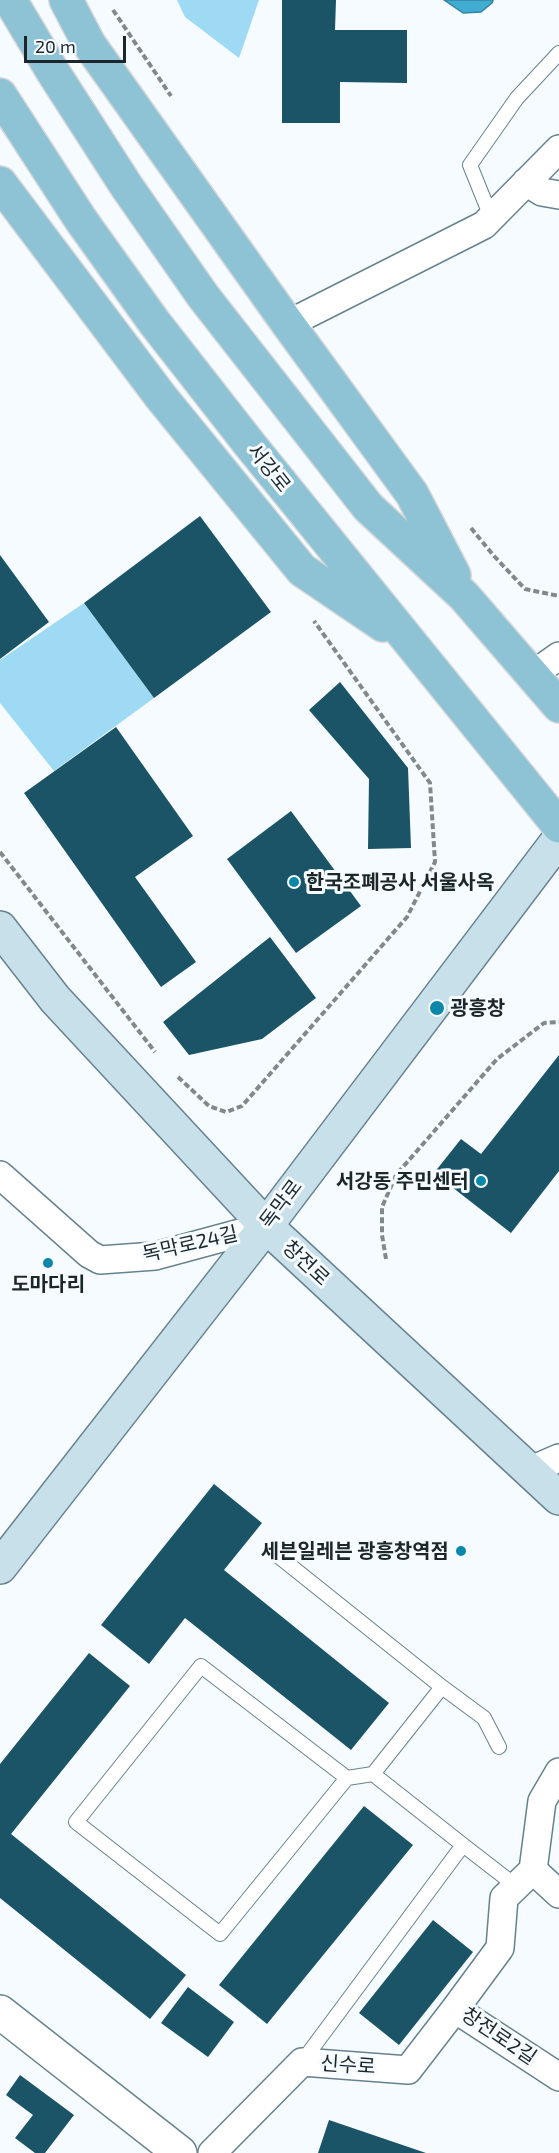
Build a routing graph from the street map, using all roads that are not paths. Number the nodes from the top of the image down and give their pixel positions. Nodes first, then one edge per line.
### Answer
1 (10, 0) edge
2 (66, 0) edge
3 (559, 52) edge
4 (0, 95) edge
5 (559, 149) edge
6 (526, 182) junction
7 (0, 183) edge
8 (559, 195) edge
9 (491, 217) junction
10 (288, 324) junction
11 (464, 596) junction
12 (410, 644) junction
13 (559, 656) edge
14 (545, 675) edge
15 (559, 706) edge
16 (559, 826) edge
17 (559, 839) edge
18 (0, 928) edge
19 (0, 1175) edge
20 (266, 1226) junction
21 (559, 1458) edge
22 (529, 1471) junction
23 (559, 1498) edge
24 (272, 1551) dead end
25 (0, 1567) edge
26 (441, 1688) junction
27 (499, 1747) dead end
28 (559, 1772) edge
29 (373, 1774) junction
30 (347, 1778) junction
31 (463, 1845) junction
32 (525, 1878) junction
33 (559, 1894) edge
34 (455, 2009) junction
35 (0, 2012) edge
36 (302, 2062) junction
37 (559, 2077) edge
38 (180, 2153) edge
39 (213, 2153) edge

1 - 11 main road
2 - 10 main road
3 - 9 lane
4 - 12 main road, 서강로
5 - 6 street
6 - 8 street
6 - 9 street
7 - 12 main road
9 - 10 street
10 - 11 main road
11 - 14 main road
12 - 16 main road, 서강로
13 - 14 street
14 - 15 main road
17 - 20 main road, 독막로
18 - 20 main road, 창전로
19 - 20 street, 독막로24길
20 - 22 main road, 창전로
20 - 25 main road, 독막로
21 - 22 street
22 - 23 main road, 창전로
24 - 26 lane
26 - 27 lane
26 - 29 lane
28 - 32 street, 창전로2길
29 - 30 lane
29 - 31 lane
30 - 30 lane
31 - 32 lane
31 - 36 lane
32 - 33 street
32 - 34 street, 창전로2길
34 - 36 street, 신수로
34 - 37 street, 창전로2길
35 - 38 street
36 - 39 street, 신수로

